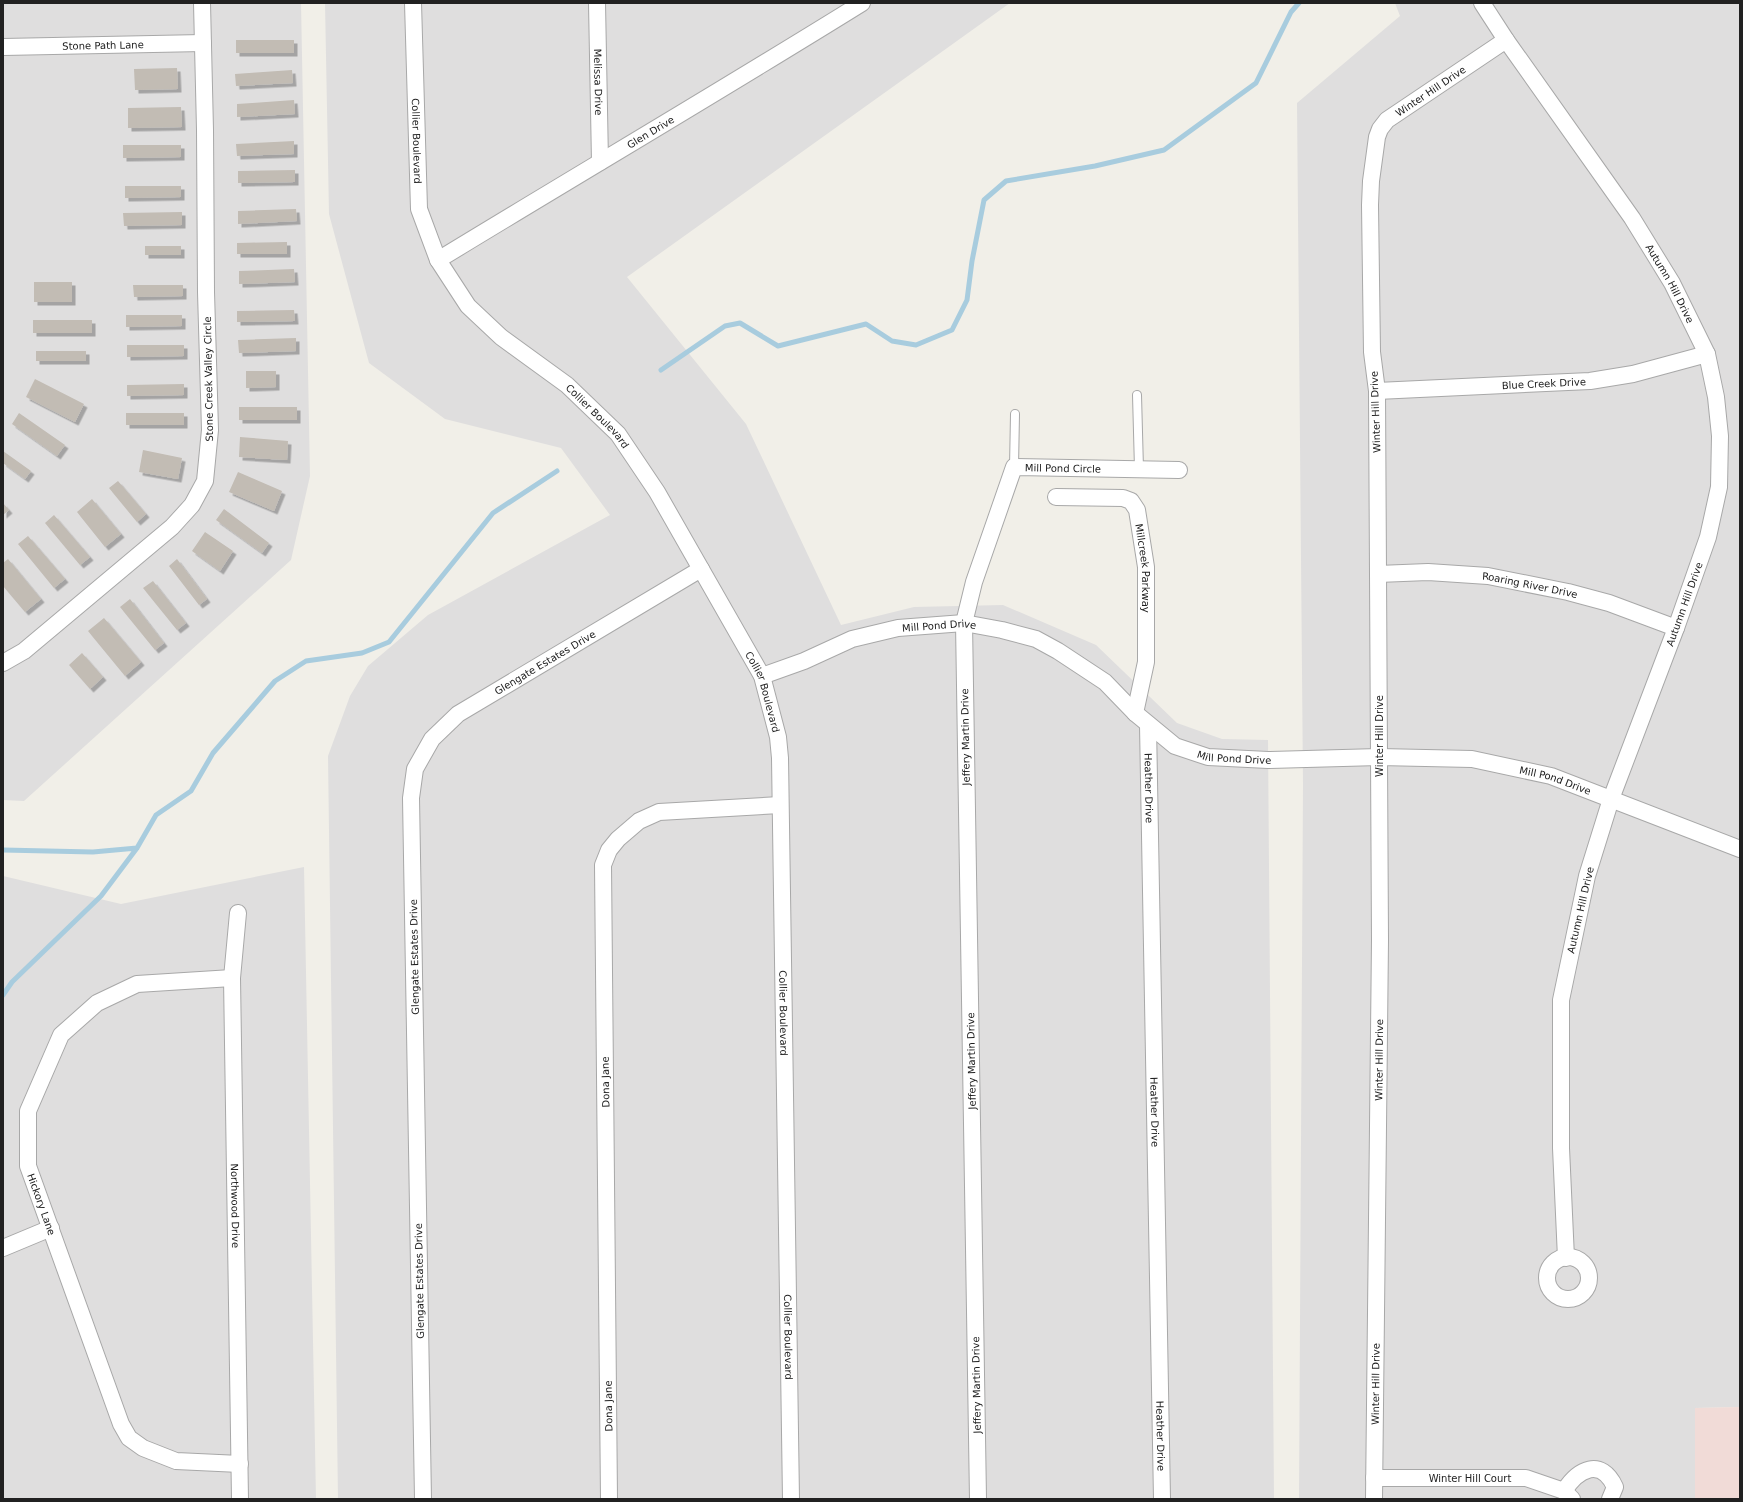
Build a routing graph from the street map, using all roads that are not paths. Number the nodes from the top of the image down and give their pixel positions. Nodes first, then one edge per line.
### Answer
1 (202, 3) edge
2 (413, 3) edge
3 (597, 3) edge
4 (862, 3) edge
5 (1482, 3) edge
6 (1506, 40) junction
7 (203, 43) junction
8 (3, 47) edge
9 (600, 162) junction
10 (438, 260) junction
11 (1707, 354) junction
12 (1376, 391) junction
13 (1137, 395) dead end
14 (1015, 414) dead end
15 (1014, 467) junction
16 (1139, 469) junction
17 (1180, 470) dead end
18 (1056, 497) dead end
19 (701, 569) junction
20 (1378, 574) junction
21 (964, 623) junction
22 (1676, 628) junction
23 (3, 663) edge
24 (762, 676) junction
25 (1135, 713) junction
26 (1148, 725) junction
27 (1379, 757) junction
28 (1611, 799) junction
29 (780, 805) junction
30 (1740, 849) edge
31 (238, 913) dead end
32 (232, 978) junction
33 (51, 1228) junction
34 (3, 1248) edge
35 (1566, 1258) dead end
36 (240, 1464) junction
37 (1374, 1478) junction
38 (1568, 1495) edge
39 (240, 1499) edge
40 (424, 1499) edge
41 (609, 1499) edge
42 (791, 1499) edge
43 (978, 1499) edge
44 (1162, 1499) edge
45 (1374, 1499) edge
46 (1610, 1499) edge

1 - 7 street, Stone Creek Valley Circle
2 - 10 street, Collier Boulevard
3 - 9 street, Melissa Drive
4 - 9 street, Glen Drive
5 - 6 street, Autumn Hill Drive
6 - 11 street, Autumn Hill Drive
6 - 12 street, Winter Hill Drive
7 - 8 street, Stone Path Lane
7 - 23 street, Stone Creek Valley Circle
9 - 10 street, Glen Drive
10 - 19 street, Collier Boulevard
11 - 12 street, Blue Creek Drive
11 - 22 street, Autumn Hill Drive
12 - 20 street, Winter Hill Drive
13 - 16 lane
14 - 15 lane
15 - 16 street, Mill Pond Circle
15 - 21 street, Mill Pond Circle
16 - 17 street, Mill Pond Circle
18 - 25 street, Millcreek Parkway
19 - 24 street, Collier Boulevard
19 - 40 street, Glengate Estates Drive
20 - 22 street, Roaring River Drive
20 - 27 street, Winter Hill Drive
21 - 24 street, Mill Pond Drive
21 - 25 street, Mill Pond Drive
21 - 43 street, Jeffery Martin Drive
22 - 28 street, Autumn Hill Drive
24 - 29 street, Collier Boulevard
25 - 26 street, Mill Pond Drive
26 - 27 street, Mill Pond Drive
26 - 44 street, Heather Drive
27 - 28 street, Mill Pond Drive
27 - 37 street, Winter Hill Drive
28 - 30 street, Mill Pond Drive
28 - 35 street, Autumn Hill Drive
29 - 41 street, Dona Jane
29 - 42 street, Collier Boulevard
31 - 32 street, Northwood Drive
32 - 33 street, Hickory Lane
32 - 36 street, Northwood Drive
33 - 34 street
33 - 36 street, Hickory Lane
36 - 39 street, Northwood Drive
37 - 38 street, Winter Hill Court
37 - 45 street, Winter Hill Drive
38 - 46 street, Winter Hill Court

